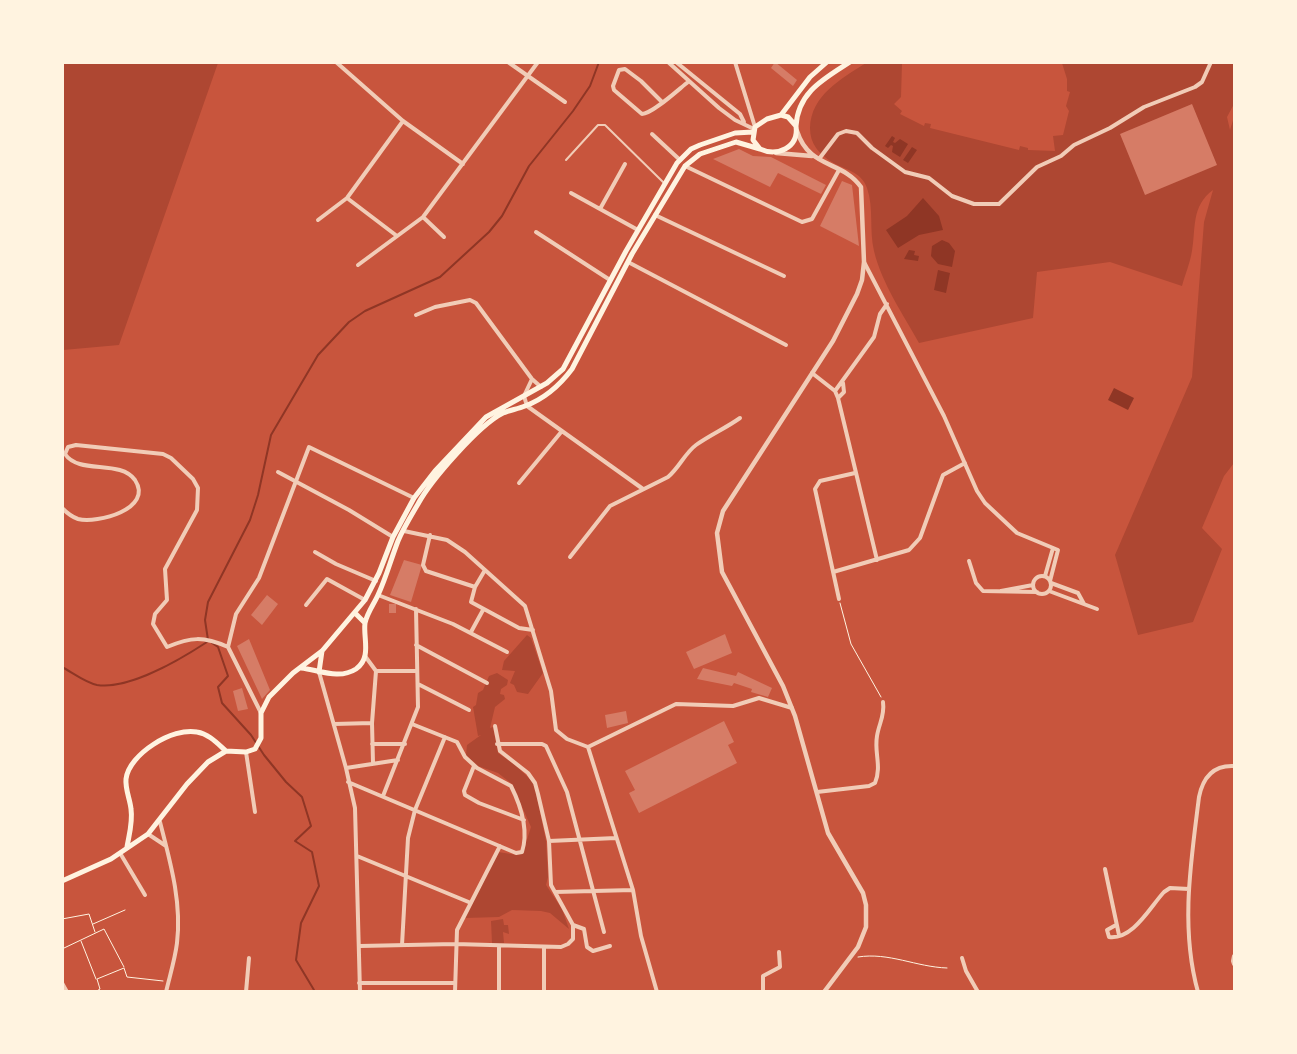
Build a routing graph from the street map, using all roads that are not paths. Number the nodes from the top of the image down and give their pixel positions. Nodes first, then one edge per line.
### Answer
1 (336, 62) edge
2 (508, 62) edge
3 (538, 62) edge
4 (668, 62) edge
5 (676, 62) edge
6 (735, 62) edge
7 (827, 62) edge
8 (850, 62) edge
9 (1211, 62) edge
10 (528, 76) junction
11 (688, 82) junction
12 (565, 102) dead end
13 (662, 102) junction
14 (781, 115) junction
15 (403, 121) junction
16 (744, 122) junction
17 (797, 128) junction
18 (754, 129) junction
19 (652, 134) dead end
20 (760, 149) junction
21 (776, 153) junction
22 (814, 156) junction
23 (819, 159) junction
24 (566, 160) dead end
25 (680, 160) junction
26 (463, 164) junction
27 (625, 164) dead end
28 (685, 166) junction
29 (839, 170) junction
30 (665, 184) junction
31 (571, 193) dead end
32 (346, 198) junction
33 (600, 209) junction
34 (655, 215) junction
35 (423, 217) junction
36 (318, 220) dead end
37 (638, 230) junction
38 (536, 232) dead end
39 (397, 236) junction
40 (444, 237) dead end
41 (628, 262) junction
42 (864, 262) junction
43 (358, 265) dead end
44 (784, 276) dead end
45 (610, 280) junction
46 (887, 304) junction
47 (416, 316) dead end
48 (786, 345) dead end
49 (812, 373) junction
50 (532, 379) junction
51 (842, 383) junction
52 (542, 386) junction
53 (835, 391) junction
54 (524, 396) junction
55 (838, 398) junction
56 (527, 406) junction
57 (740, 418) dead end
58 (562, 431) junction
59 (965, 463) junction
60 (278, 472) dead end
61 (855, 473) junction
62 (294, 482) junction
63 (519, 483) dead end
64 (643, 489) junction
65 (414, 498) junction
66 (62, 508) edge
67 (404, 531) junction
68 (430, 535) junction
69 (393, 538) junction
70 (1053, 548) junction
71 (315, 552) dead end
72 (570, 557) dead end
73 (877, 560) junction
74 (969, 562) dead end
75 (485, 570) junction
76 (833, 572) junction
77 (1045, 576) junction
78 (376, 580) junction
79 (1051, 582) junction
80 (1033, 584) junction
81 (1026, 585) junction
82 (1057, 585) junction
83 (475, 587) junction
84 (1049, 591) junction
85 (1026, 592) junction
86 (1037, 592) junction
87 (994, 593) junction
88 (1054, 593) junction
89 (378, 595) junction
90 (839, 599) road end
91 (365, 600) junction
92 (1084, 604) junction
93 (306, 605) dead end
94 (1097, 608) dead end
95 (416, 609) junction
96 (483, 610) junction
97 (355, 613) junction
98 (366, 623) junction
99 (533, 630) junction
100 (470, 632) junction
101 (416, 645) junction
102 (228, 647) junction
103 (322, 651) junction
104 (507, 652) dead end
105 (365, 656) junction
106 (301, 668) junction
107 (376, 671) junction
108 (416, 671) junction
109 (319, 672) junction
110 (326, 674) junction
111 (322, 682) junction
112 (487, 683) dead end
113 (418, 684) junction
114 (884, 702) road end
115 (792, 708) junction
116 (469, 710) dead end
117 (261, 712) junction
118 (372, 723) junction
119 (334, 724) junction
120 (412, 724) junction
121 (495, 726) dead end
122 (445, 738) junction
123 (372, 744) junction
124 (405, 744) junction
125 (497, 744) junction
126 (588, 747) junction
127 (226, 751) junction
128 (246, 752) junction
129 (398, 760) junction
130 (373, 763) junction
131 (474, 766) junction
132 (1234, 766) edge
133 (346, 768) junction
134 (348, 782) junction
135 (817, 792) junction
136 (383, 796) junction
137 (415, 810) junction
138 (255, 812) dead end
139 (524, 820) junction
140 (160, 822) junction
141 (148, 834) junction
142 (616, 838) junction
143 (580, 840) junction
144 (549, 841) junction
145 (166, 846) junction
146 (500, 846) junction
147 (127, 847) junction
148 (120, 853) junction
149 (358, 856) junction
150 (1105, 869) dead end
151 (404, 876) junction
152 (62, 882) edge
153 (1189, 889) junction
154 (632, 890) junction
155 (592, 891) junction
156 (554, 892) junction
157 (145, 895) dead end
158 (471, 903) junction
159 (573, 925) junction
160 (1116, 925) junction
161 (604, 932) dead end
162 (1119, 935) junction
163 (455, 944) junction
164 (402, 945) junction
165 (360, 946) junction
166 (610, 946) dead end
167 (499, 947) junction
168 (544, 948) junction
169 (779, 952) dead end
170 (1234, 956) edge
171 (250, 958) dead end
172 (962, 958) dead end
173 (1234, 964) edge
174 (359, 982) junction
175 (62, 983) edge
176 (455, 983) junction
177 (67, 992) edge
178 (166, 992) edge
179 (246, 992) edge
180 (360, 992) edge
181 (455, 992) edge
182 (499, 992) edge
183 (544, 992) edge
184 (657, 992) edge
185 (763, 992) edge
186 (824, 992) edge
187 (978, 992) edge
188 (1198, 992) edge

1 - 15 street
2 - 10 street
3 - 10 street
4 - 11 street
5 - 16 street
6 - 18 street
7 - 14 main road
8 - 17 main road
9 - 23 street
10 - 12 street
10 - 26 street
11 - 13 street
11 - 16 street
13 - 13 street
14 - 17 main road
14 - 18 main road
15 - 26 street
15 - 32 street
16 - 18 street
17 - 21 main road
17 - 22 street
18 - 20 main road
18 - 25 main road
19 - 25 street
20 - 21 main road
20 - 28 main road
21 - 22 street
22 - 23 street
23 - 29 street
24 - 30 lane
25 - 30 main road
26 - 35 street
27 - 33 street
28 - 29 street
28 - 34 main road
29 - 42 street
30 - 37 main road
31 - 33 street
32 - 36 street
32 - 39 street
33 - 37 street
34 - 41 main road
34 - 44 street
35 - 39 street
35 - 40 street
37 - 45 main road
38 - 45 street
39 - 43 street
41 - 48 street
41 - 56 main road
42 - 46 street
42 - 49 street
45 - 52 main road
46 - 51 street
46 - 59 street
47 - 50 street
49 - 53 street
49 - 115 street
50 - 52 street
50 - 54 street
51 - 53 street
51 - 55 street
52 - 54 main road
53 - 55 street
54 - 56 street
54 - 65 main road
55 - 61 street
56 - 58 street
56 - 67 main road
57 - 64 street
58 - 63 street
58 - 64 street
59 - 70 street
59 - 73 street
60 - 62 street
61 - 73 street
61 - 76 street
62 - 65 street
62 - 69 street
62 - 102 street
64 - 72 street
65 - 69 main road
66 - 102 street
67 - 68 street
67 - 89 main road
68 - 75 street
68 - 83 street
69 - 78 main road
70 - 77 street
70 - 79 street
71 - 78 street
73 - 76 street
74 - 87 street
75 - 83 street
75 - 99 street
76 - 90 street
77 - 79 street
77 - 80 street
78 - 91 main road
79 - 82 street
79 - 84 street
80 - 81 street
80 - 86 street
81 - 85 street
81 - 87 street
82 - 88 street
82 - 92 street
83 - 96 street
84 - 86 street
84 - 88 street
85 - 86 street
85 - 87 street
88 - 92 street
89 - 95 street
89 - 98 main road
91 - 93 street
91 - 97 main road
92 - 94 street
95 - 100 street
95 - 101 street
96 - 99 street
96 - 100 street
97 - 98 main road
97 - 103 main road
98 - 105 main road
99 - 126 street
100 - 104 street
101 - 108 street
101 - 112 street
102 - 117 street
103 - 106 main road
103 - 109 main road
105 - 107 street
105 - 110 main road
106 - 109 main road
106 - 117 main road
107 - 108 street
107 - 118 street
108 - 113 street
109 - 110 main road
109 - 111 street
110 - 111 street
111 - 119 street
113 - 116 street
113 - 120 street
114 - 135 street
115 - 126 street
115 - 135 street
117 - 128 main road
118 - 119 street
118 - 123 street
119 - 133 street
120 - 122 street
120 - 124 street
121 - 125 street
122 - 131 street
122 - 137 street
123 - 124 street
123 - 130 street
124 - 129 street
125 - 143 street
125 - 144 street
126 - 142 street
127 - 128 main road
127 - 140 main road
127 - 147 main road
128 - 138 street
129 - 130 street
129 - 136 street
130 - 133 street
131 - 139 street
131 - 139 street
132 - 153 street
133 - 134 street
134 - 136 street
134 - 149 street
135 - 186 street
136 - 137 street
137 - 146 street
137 - 151 street
139 - 146 street
140 - 141 main road
140 - 145 street
141 - 145 street
141 - 147 main road
142 - 143 street
142 - 154 street
143 - 144 street
143 - 155 street
144 - 156 street
145 - 178 street
146 - 158 street
147 - 148 main road
148 - 152 main road
148 - 157 street
149 - 151 street
149 - 165 street
150 - 160 street
151 - 158 street
151 - 164 street
153 - 162 street
153 - 188 street
154 - 155 street
154 - 184 street
155 - 156 street
155 - 161 street
156 - 159 street
158 - 163 street
159 - 166 street
159 - 168 street
160 - 162 street
160 - 162 street
163 - 164 street
163 - 167 street
163 - 176 street
164 - 165 street
165 - 174 street
167 - 168 street
167 - 182 street
168 - 183 street
169 - 185 street
170 - 173 street
171 - 179 street
172 - 187 street
174 - 176 street
174 - 180 street
175 - 177 street
176 - 181 street

